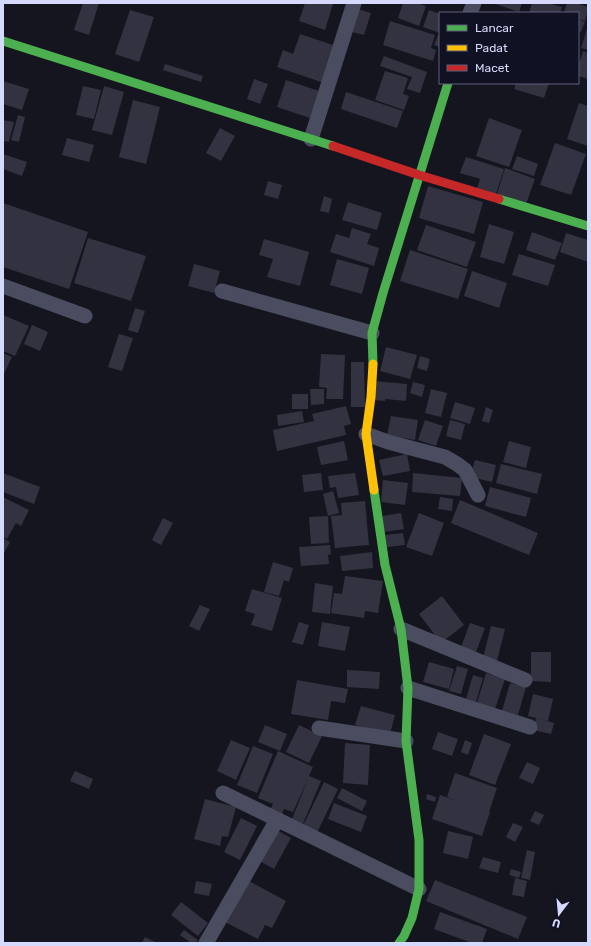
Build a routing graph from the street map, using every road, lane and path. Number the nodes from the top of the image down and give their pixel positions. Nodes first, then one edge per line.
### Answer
1 (354, 3) edge
2 (3, 41) edge
3 (448, 84) edge
4 (311, 139) junction
5 (418, 174) junction
6 (588, 226) edge
7 (3, 286) edge
8 (222, 291) dead end
9 (85, 316) dead end
10 (372, 333) junction
11 (366, 434) junction
12 (478, 495) dead end
13 (401, 629) junction
14 (525, 680) dead end
15 (408, 688) junction
16 (530, 727) dead end
17 (319, 728) dead end
18 (406, 741) junction
19 (223, 792) dead end
20 (277, 820) junction
21 (420, 889) junction
22 (206, 943) edge
23 (399, 943) edge

1 - 4 street
2 - 4 street
3 - 5 street
4 - 5 street
5 - 6 street
5 - 10 street
7 - 9 street
8 - 10 street
10 - 11 street
11 - 12 street
11 - 13 street
13 - 14 street
13 - 15 street
15 - 16 street
15 - 18 street
17 - 18 street
18 - 21 street
19 - 20 street
20 - 21 street
20 - 22 street
21 - 23 street

